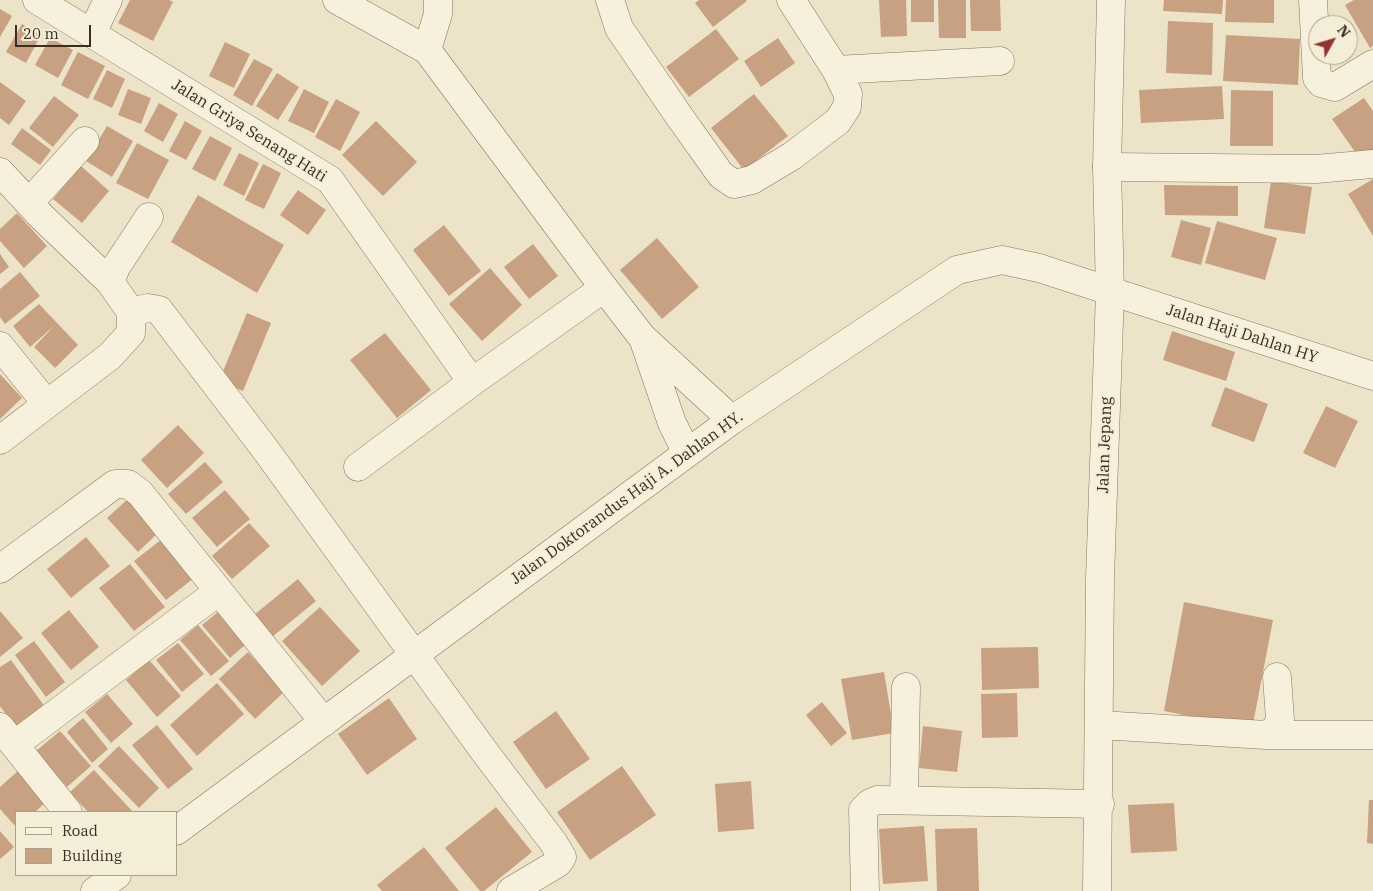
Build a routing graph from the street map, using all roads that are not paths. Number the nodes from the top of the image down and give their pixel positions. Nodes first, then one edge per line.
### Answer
1 (37, 0) edge
2 (108, 0) edge
3 (337, 0) edge
4 (438, 0) edge
5 (610, 0) edge
6 (791, 0) edge
7 (1111, 0) edge
8 (1313, 0) edge
9 (92, 33) junction
10 (428, 50) junction
11 (1000, 61) dead end
12 (1373, 64) edge
13 (836, 70) junction
14 (85, 141) dead end
15 (1373, 164) edge
16 (1107, 167) junction
17 (0, 172) edge
18 (29, 204) junction
19 (149, 217) dead end
20 (110, 282) junction
21 (604, 288) junction
22 (1110, 292) junction
23 (131, 312) junction
24 (642, 337) junction
25 (0, 346) edge
26 (1372, 375) edge
27 (472, 382) junction
28 (46, 403) junction
29 (732, 420) junction
30 (0, 440) edge
31 (687, 453) junction
32 (358, 467) dead end
33 (0, 569) edge
34 (218, 591) junction
35 (416, 655) junction
36 (1277, 677) dead end
37 (906, 686) dead end
38 (324, 722) junction
39 (1100, 725) junction
40 (1266, 735) junction
41 (1373, 735) edge
42 (7, 736) edge
43 (904, 800) junction
44 (1100, 804) junction
45 (67, 811) edge
46 (178, 831) edge
47 (116, 876) edge
48 (95, 891) edge
49 (511, 891) edge
50 (865, 891) edge
51 (1097, 891) edge

1 - 9 street, Jalan Griya Senang Hati
2 - 9 street
3 - 10 street
4 - 10 street
5 - 13 street
6 - 13 street
7 - 16 street, Jalan Jepang
8 - 12 street
9 - 27 street, Jalan Griya Senang Hati
10 - 21 street
11 - 13 street
14 - 18 street
15 - 16 street
16 - 22 street, Jalan Jepang
17 - 18 street
18 - 20 street
19 - 20 street
20 - 23 street
21 - 24 street
21 - 27 street
22 - 26 street, Jalan Haji Dahlan HY
22 - 29 street, Jalan Doktorandus Haji A. Dahlan HY.
22 - 39 street, Jalan Jepang
23 - 28 street
23 - 35 street
24 - 29 street
24 - 31 street
25 - 28 street
27 - 32 street
28 - 30 street
29 - 31 street, Jalan Doktorandus Haji A. Dahlan HY.
31 - 35 street, Jalan Doktorandus Haji A. Dahlan HY.
33 - 34 street
34 - 38 street
34 - 42 street
35 - 38 street, Jalan Doktorandus Haji A. Dahlan HY.
35 - 49 street
36 - 40 street
37 - 43 street
38 - 46 street, Jalan Doktorandus Haji A. Dahlan HY.
39 - 40 street
39 - 44 street, Jalan Jepang
40 - 41 street
42 - 45 street
43 - 44 street
43 - 50 street
44 - 51 street, Jalan Jepang
47 - 48 street

